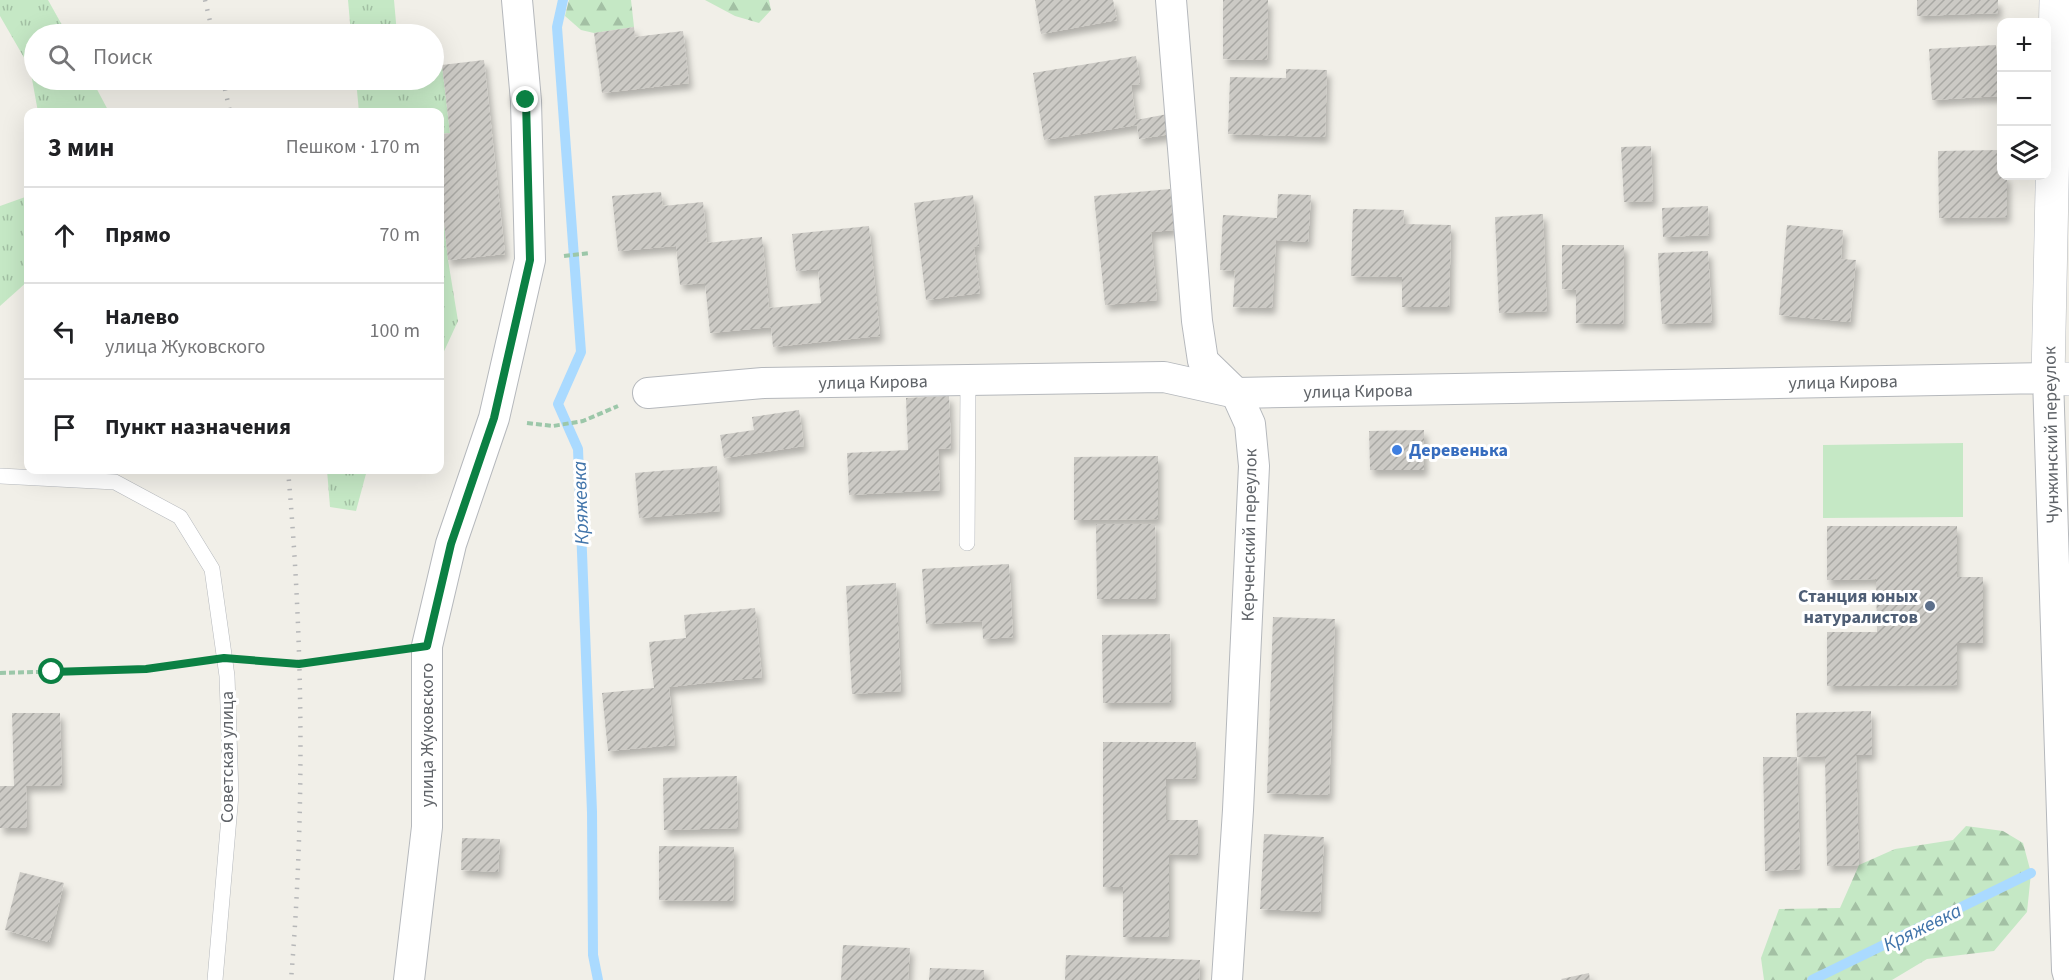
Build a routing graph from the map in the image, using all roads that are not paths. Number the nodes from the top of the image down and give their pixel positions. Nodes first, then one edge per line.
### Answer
1 (517, 0) edge
2 (1171, 0) edge
3 (2056, 0) edge
4 (2061, 157) edge
5 (2059, 379) edge
6 (968, 380) junction
7 (648, 393) dead end
8 (1236, 393) junction
9 (0, 476) edge
10 (967, 543) dead end
11 (2069, 977) edge
12 (215, 980) edge
13 (409, 980) edge
14 (1227, 980) edge

1 - 13 street, улица Жуковского
2 - 8 street, Керченский переулок
3 - 4 street, Чунжинский переулок
4 - 5 street, Чунжинский переулок
5 - 8 street, улица Кирова
5 - 11 street, Чунжинский переулок
6 - 7 street, улица Кирова
6 - 8 street, улица Кирова
6 - 10 lane
8 - 14 street, Керченский переулок
9 - 12 lane, Советская улица

